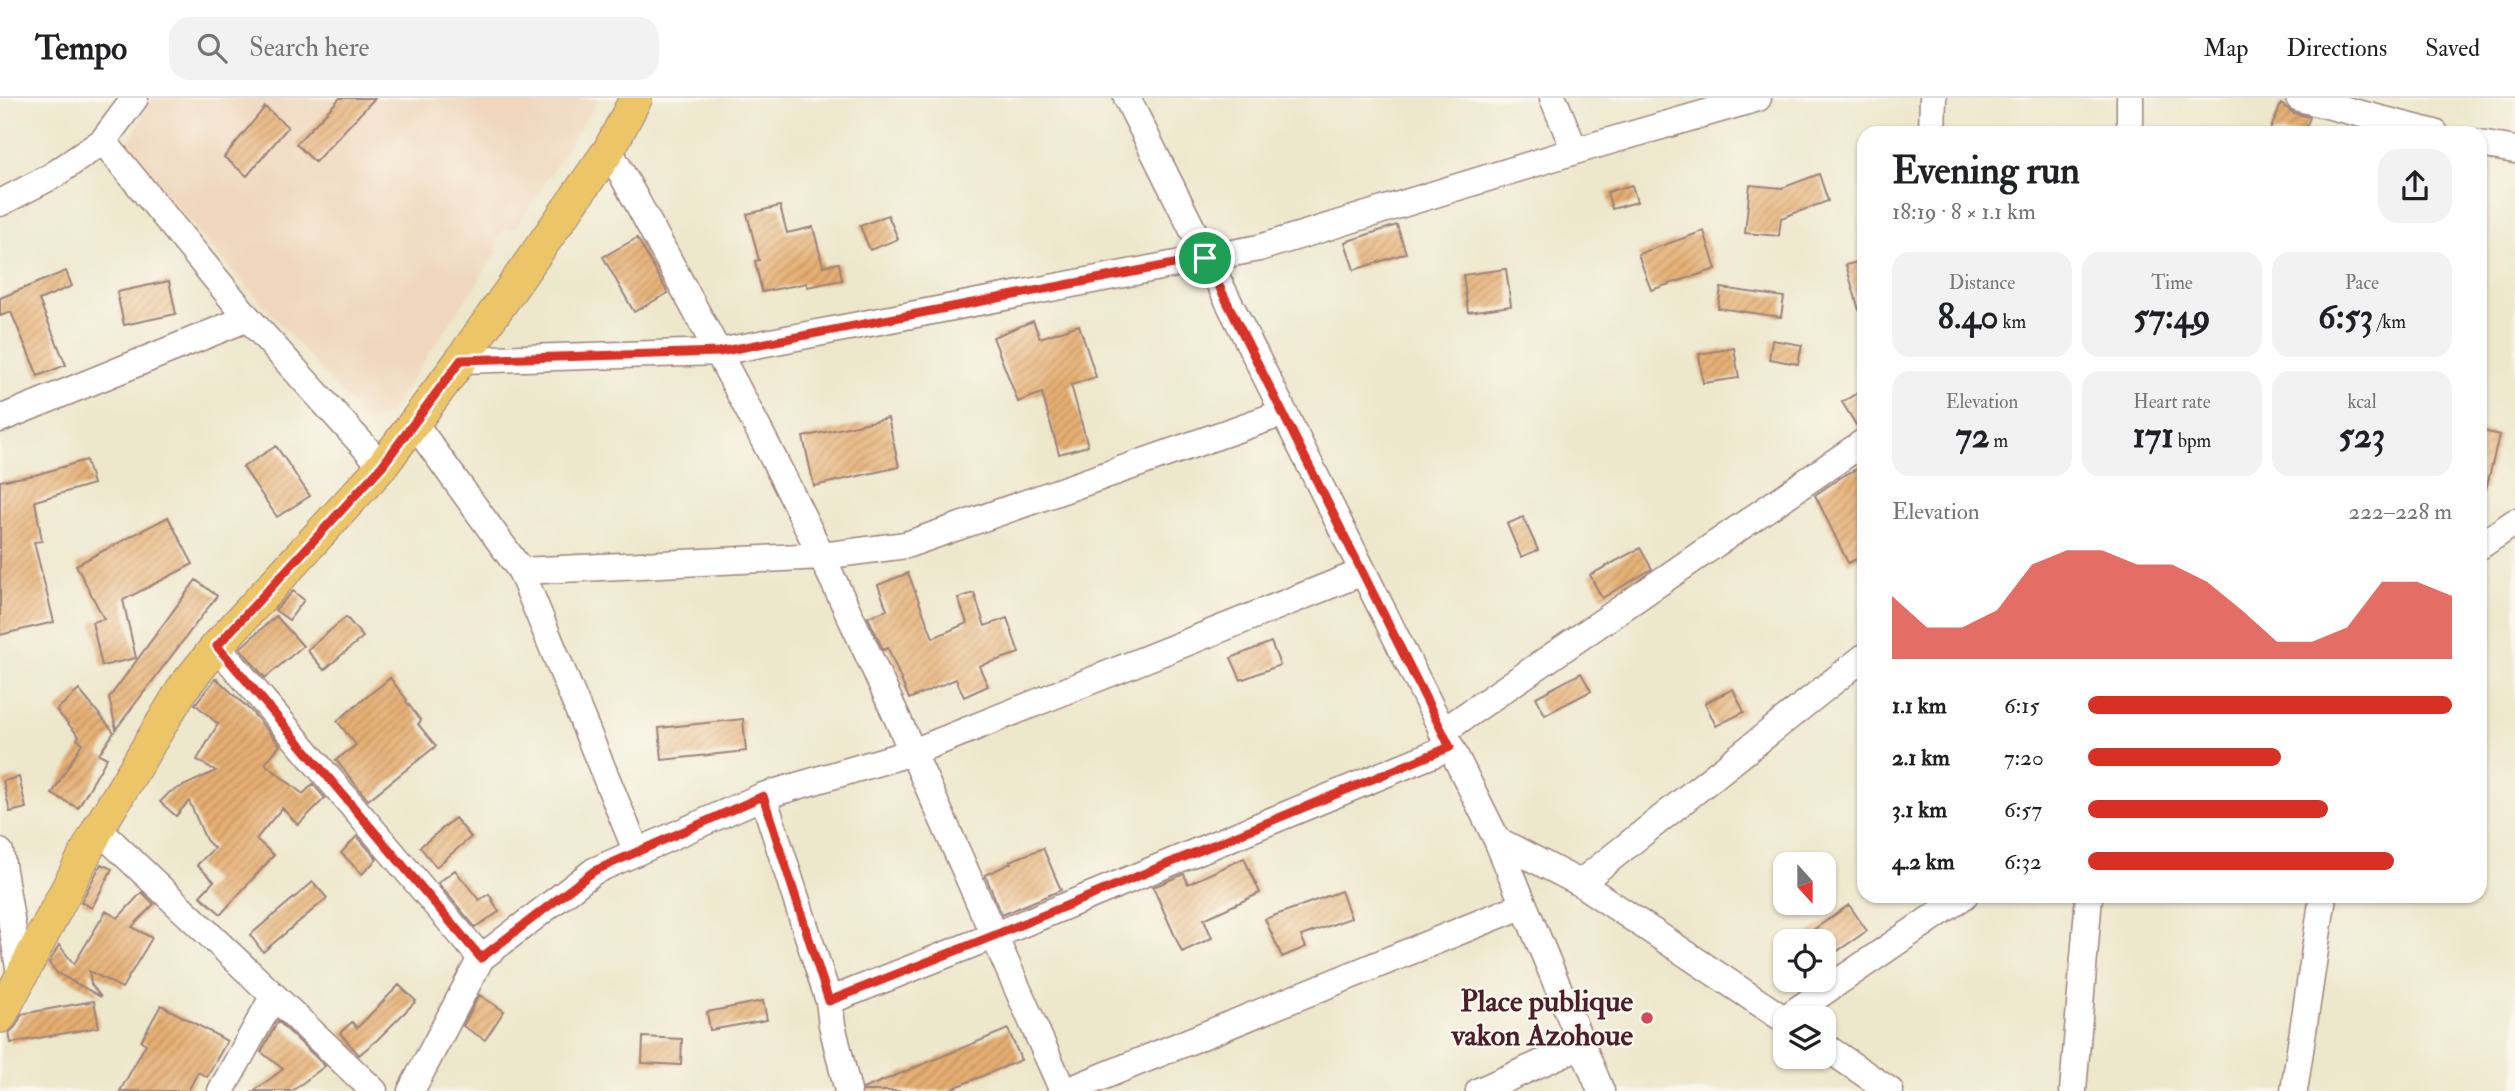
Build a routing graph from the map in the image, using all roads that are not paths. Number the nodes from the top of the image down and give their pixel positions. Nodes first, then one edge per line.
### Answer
1 (135, 98) edge
2 (636, 98) edge
3 (1127, 98) edge
4 (1553, 98) edge
5 (1758, 98) edge
6 (1933, 98) edge
7 (2130, 98) edge
8 (2299, 98) edge
9 (1932, 126) edge
10 (2130, 126) edge
11 (2404, 126) edge
12 (103, 141) junction
13 (2487, 145) edge
14 (609, 150) junction
15 (2515, 150) edge
16 (1575, 151) junction
17 (0, 203) edge
18 (1205, 258) junction
19 (248, 318) junction
20 (719, 352) junction
21 (461, 360) junction
22 (1283, 413) junction
23 (0, 419) edge
24 (414, 422) junction
25 (1857, 447) edge
26 (382, 466) junction
27 (2515, 522) edge
28 (2487, 541) edge
29 (822, 556) junction
30 (521, 570) junction
31 (1363, 572) junction
32 (217, 646) junction
33 (1857, 663) edge
34 (1446, 739) junction
35 (913, 752) junction
36 (763, 796) junction
37 (98, 829) junction
38 (1497, 840) junction
39 (636, 850) junction
40 (0, 852) edge
41 (1580, 883) junction
42 (1954, 903) edge
43 (2088, 903) edge
44 (2322, 903) edge
45 (1524, 905) junction
46 (993, 936) junction
47 (481, 958) junction
48 (20, 980) junction
49 (273, 997) junction
50 (829, 1001) junction
51 (1804, 1006) edge
52 (1773, 1013) edge
53 (0, 1017) edge
54 (1582, 1045) junction
55 (1836, 1054) edge
56 (221, 1091) edge
57 (374, 1091) edge
58 (411, 1091) edge
59 (848, 1091) edge
60 (1065, 1091) edge
61 (1479, 1091) edge
62 (1601, 1091) edge
63 (1890, 1091) edge
64 (2073, 1091) edge
65 (2294, 1091) edge

1 - 12 street
2 - 14 main road
3 - 18 street
4 - 16 street
5 - 16 street
6 - 9 street
7 - 10 street
8 - 11 street
12 - 17 street
12 - 19 street
13 - 15 street
14 - 20 street
14 - 21 main road
16 - 18 street
18 - 20 street
18 - 22 street
19 - 23 street
19 - 26 street
20 - 21 street
20 - 29 street
21 - 24 main road
22 - 29 street
22 - 31 street
24 - 26 main road
24 - 30 street
25 - 34 street
26 - 32 main road
27 - 28 street
29 - 30 street
29 - 35 street
30 - 39 street
31 - 34 street
31 - 35 street
32 - 37 main road
32 - 47 street
33 - 41 street
34 - 38 street
34 - 46 street
35 - 36 street
35 - 46 street
36 - 39 street
36 - 50 street
37 - 48 main road
37 - 49 street
38 - 41 street
38 - 45 street
39 - 47 street
40 - 48 street
41 - 52 street
42 - 51 street
43 - 64 street
44 - 65 street
45 - 54 street
45 - 60 street
46 - 50 street
46 - 60 street
47 - 58 street
48 - 53 main road
49 - 56 street
49 - 57 street
50 - 59 street
54 - 61 street
54 - 62 street
55 - 63 street

